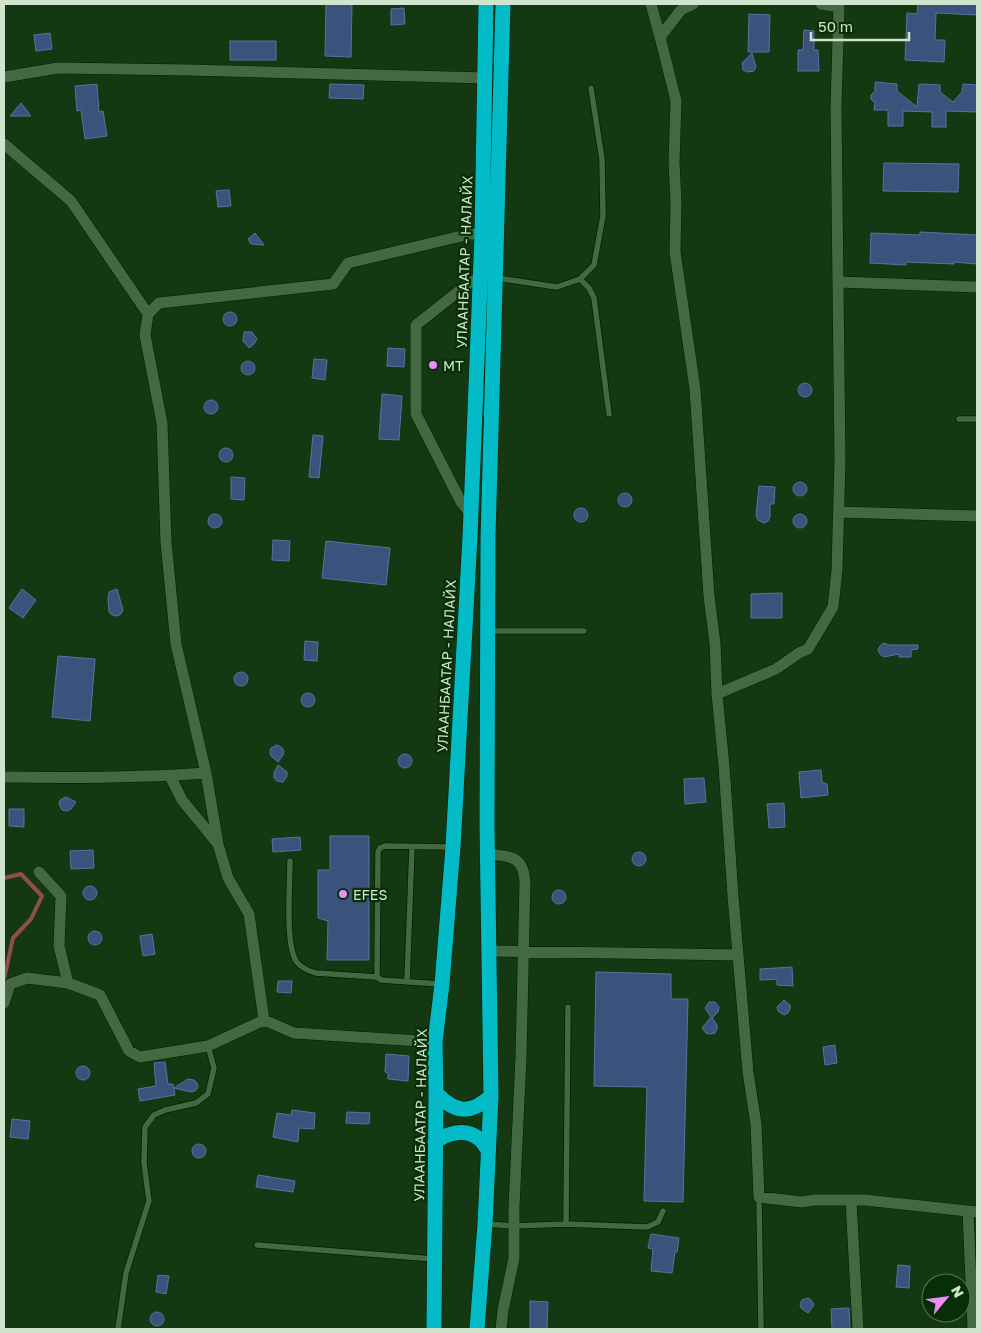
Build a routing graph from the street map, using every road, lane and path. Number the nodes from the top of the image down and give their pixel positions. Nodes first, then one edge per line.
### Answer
1 (486, 4) edge
2 (503, 4) edge
3 (651, 4) edge
4 (693, 4) edge
5 (821, 4) edge
6 (844, 5) edge
7 (660, 37) junction
8 (4, 77) edge
9 (485, 78) junction
10 (591, 88) dead end
11 (4, 144) edge
12 (482, 234) junction
13 (480, 278) junction
14 (497, 278) junction
15 (580, 279) junction
16 (839, 282) junction
17 (977, 287) edge
18 (148, 314) junction
19 (609, 414) dead end
20 (959, 419) dead end
21 (977, 419) edge
22 (840, 512) junction
23 (470, 513) junction
24 (977, 516) edge
25 (488, 631) junction
26 (584, 631) dead end
27 (717, 694) junction
28 (206, 773) junction
29 (170, 776) junction
30 (4, 777) edge
31 (218, 844) junction
32 (412, 847) junction
33 (453, 847) junction
34 (488, 854) junction
35 (290, 861) dead end
36 (39, 872) dead end
37 (490, 951) junction
38 (524, 953) junction
39 (738, 955) junction
40 (377, 977) junction
41 (407, 982) junction
42 (68, 983) junction
43 (442, 984) junction
44 (4, 1003) edge
45 (568, 1007) dead end
46 (264, 1020) junction
47 (435, 1042) junction
48 (208, 1046) junction
49 (436, 1093) junction
50 (491, 1096) junction
51 (435, 1142) junction
52 (488, 1150) junction
53 (759, 1197) junction
54 (851, 1201) junction
55 (663, 1211) dead end
56 (972, 1212) edge
57 (485, 1224) junction
58 (566, 1224) junction
59 (514, 1226) junction
60 (257, 1245) dead end
61 (434, 1259) junction
62 (118, 1329) edge
63 (434, 1329) edge
64 (477, 1329) edge
65 (501, 1329) edge
66 (761, 1329) edge
67 (858, 1329) edge
68 (973, 1329) edge

1 - 9 highway, УЛААНБААТАР - НАЛАЙХ
2 - 14 highway
3 - 7 street
4 - 7 street
5 - 6 street
6 - 16 street
7 - 27 street
8 - 9 street
9 - 12 highway, УЛААНБААТАР - НАЛАЙХ
10 - 15 lane
11 - 18 street
12 - 13 highway, УЛААНБААТАР - НАЛАЙХ
12 - 18 street
13 - 23 highway, УЛААНБААТАР - НАЛАЙХ
13 - 23 street
14 - 15 lane
14 - 25 highway
15 - 19 lane
16 - 17 street
16 - 22 street
18 - 28 street
20 - 21 lane
22 - 24 street
22 - 27 street
23 - 33 highway, УЛААНБААТАР - НАЛАЙХ
25 - 26 lane
25 - 34 highway
27 - 39 street
28 - 29 street
28 - 31 street
29 - 30 street
29 - 31 street
31 - 46 street
32 - 33 lane
32 - 40 lane
32 - 41 lane
33 - 43 highway, УЛААНБААТАР - НАЛАЙХ
34 - 37 highway
34 - 38 street
35 - 40 lane
36 - 42 street
37 - 38 street
37 - 50 highway
38 - 39 street
38 - 59 street
39 - 53 street
40 - 41 lane
41 - 43 lane
42 - 44 street
42 - 48 street
43 - 47 highway, УЛААНБААТАР - НАЛАЙХ
45 - 58 lane
46 - 47 street
46 - 48 street
47 - 49 highway, УЛААНБААТАР - НАЛАЙХ
48 - 62 lane
49 - 50 highway
49 - 51 highway, УЛААНБААТАР - НАЛАЙХ
50 - 52 highway
51 - 52 highway
51 - 61 highway, УЛААНБААТАР - НАЛАЙХ
52 - 57 highway
53 - 54 street
53 - 66 lane
54 - 56 street
54 - 67 street
55 - 58 lane
56 - 68 street
57 - 59 lane
57 - 64 highway
58 - 59 lane
59 - 65 street
60 - 61 lane
61 - 63 highway, УЛААНБААТАР - НАЛАЙХ

